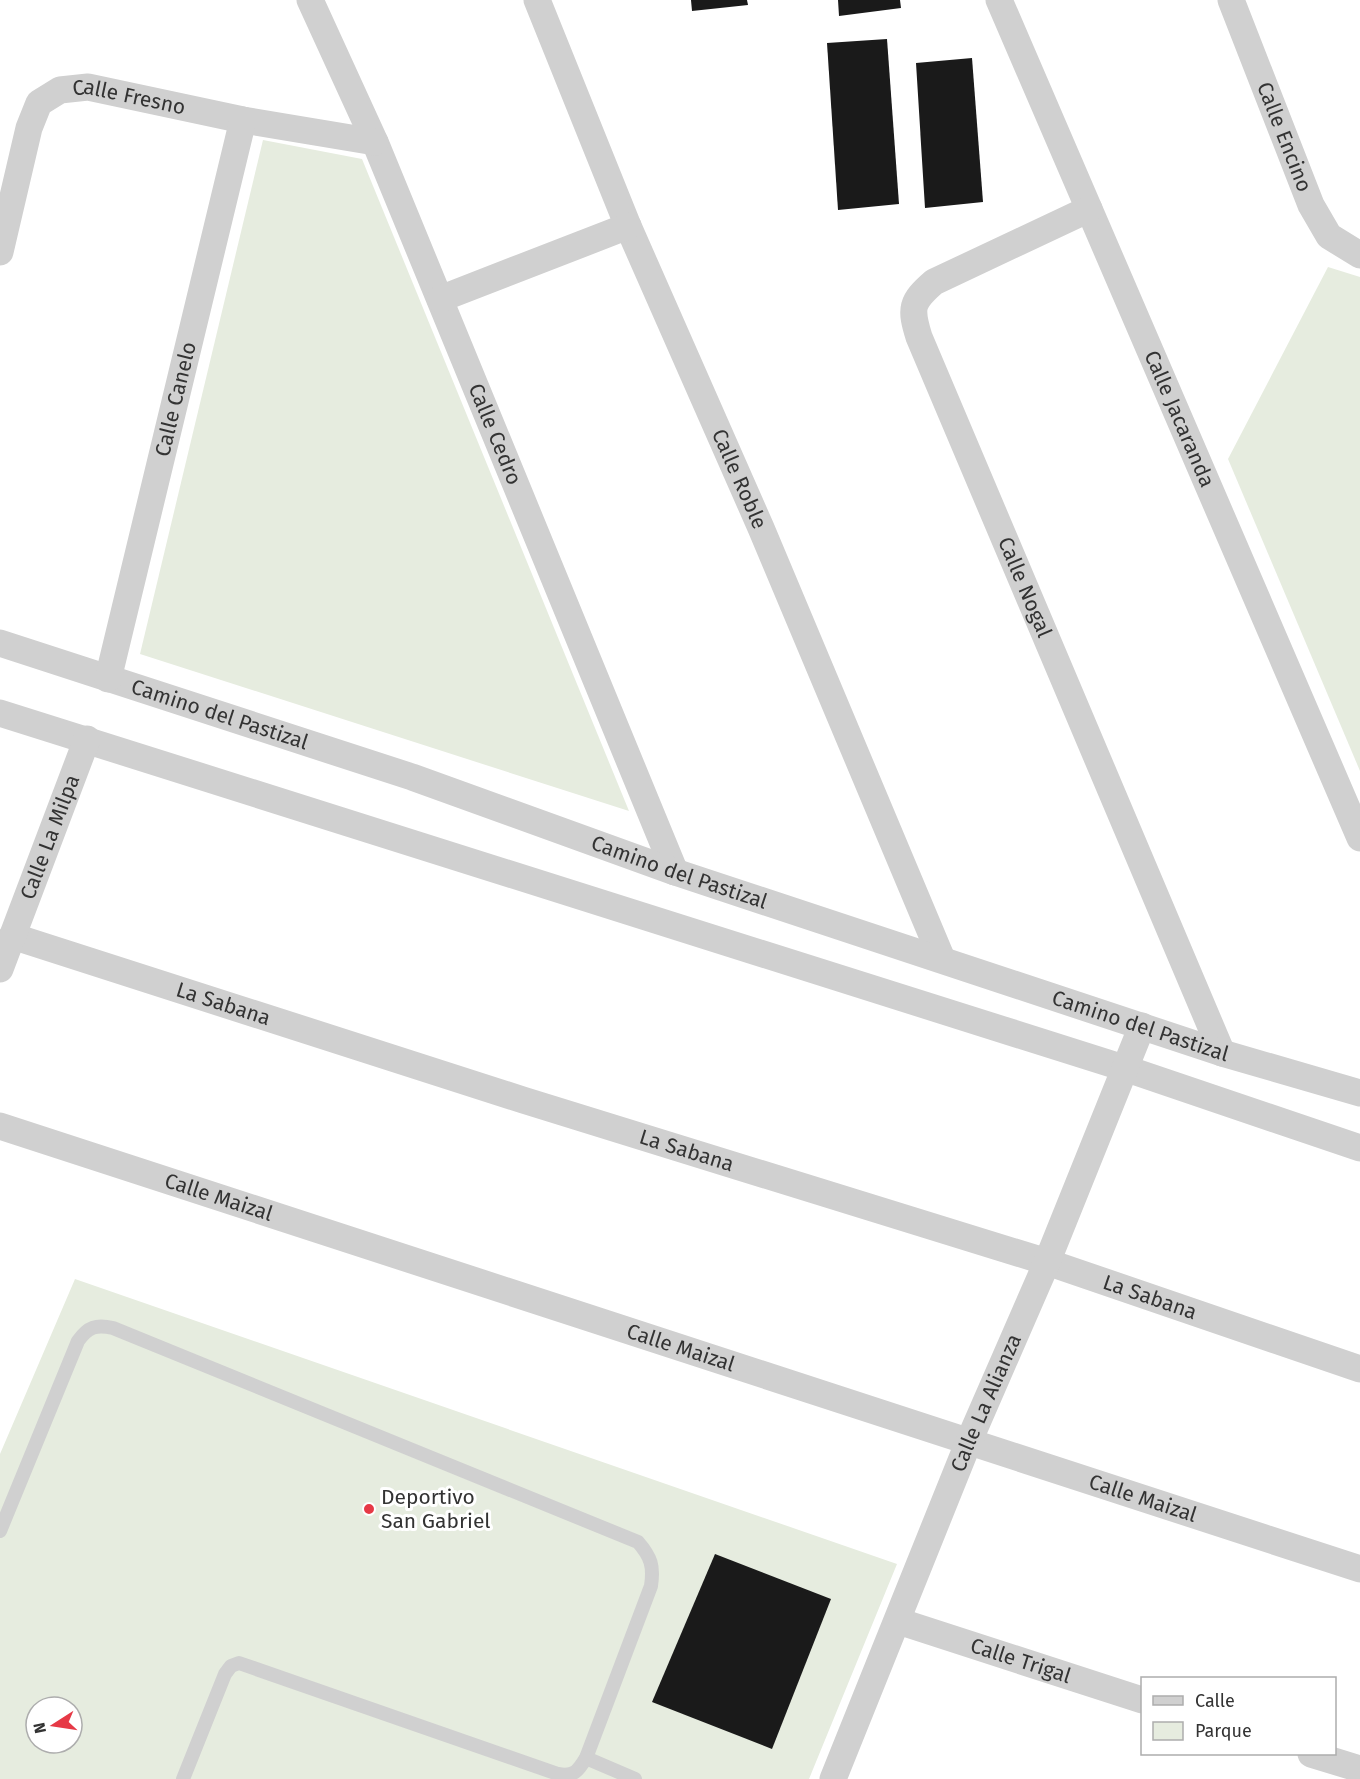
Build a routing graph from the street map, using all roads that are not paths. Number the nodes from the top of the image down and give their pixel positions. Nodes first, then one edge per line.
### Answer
1 (310, 0) edge
2 (537, 0) edge
3 (999, 0) edge
4 (1231, 0) edge
5 (243, 120) junction
6 (375, 142) junction
7 (1089, 210) junction
8 (628, 226) junction
9 (0, 252) edge
10 (1360, 255) edge
11 (440, 299) junction
12 (0, 643) edge
13 (108, 679) junction
14 (0, 713) edge
15 (87, 739) junction
16 (1360, 838) edge
17 (675, 872) junction
18 (12, 936) junction
19 (942, 959) junction
20 (0, 969) edge
21 (1142, 1026) junction
22 (1222, 1053) junction
23 (1124, 1068) junction
24 (1360, 1094) edge
25 (0, 1126) edge
26 (1360, 1148) edge
27 (1047, 1262) junction
28 (1360, 1369) edge
29 (969, 1441) junction
30 (0, 1531) edge
31 (1360, 1569) edge
32 (898, 1621) junction
33 (1141, 1699) edge
34 (1314, 1755) edge
35 (586, 1758) junction
36 (1360, 1769) edge
37 (183, 1779) edge
38 (635, 1779) edge
39 (833, 1779) edge

1 - 6 street, Calle Cedro
2 - 8 street, Calle Roble
3 - 7 street, Calle Jacaranda
4 - 10 street, Calle Encino
5 - 6 street, Calle Fresno
5 - 9 street, Calle Fresno
5 - 13 street, Calle Canelo
6 - 11 street, Calle Cedro
7 - 16 street, Calle Jacaranda
7 - 22 street, Calle Nogal
8 - 11 street
8 - 19 street, Calle Roble
11 - 17 street, Calle Cedro
12 - 13 street, Camino del Pastizal
13 - 17 street, Camino del Pastizal
14 - 15 street
15 - 18 street, Calle La Milpa
15 - 23 street
17 - 19 street, Camino del Pastizal
18 - 20 street, Calle La Milpa
18 - 27 street, La Sabana
19 - 21 street, Camino del Pastizal
21 - 22 street, Camino del Pastizal
21 - 23 street, Calle La Alianza
22 - 24 street, Camino del Pastizal
23 - 26 street
23 - 27 street, Calle La Alianza
25 - 29 street, Calle Maizal
27 - 28 street, La Sabana
27 - 29 street, Calle La Alianza
29 - 31 street, Calle Maizal
29 - 32 street, Calle La Alianza
30 - 35 lane
32 - 33 street, Calle Trigal
32 - 39 street, Calle La Alianza
34 - 36 street
35 - 37 lane
35 - 38 lane

